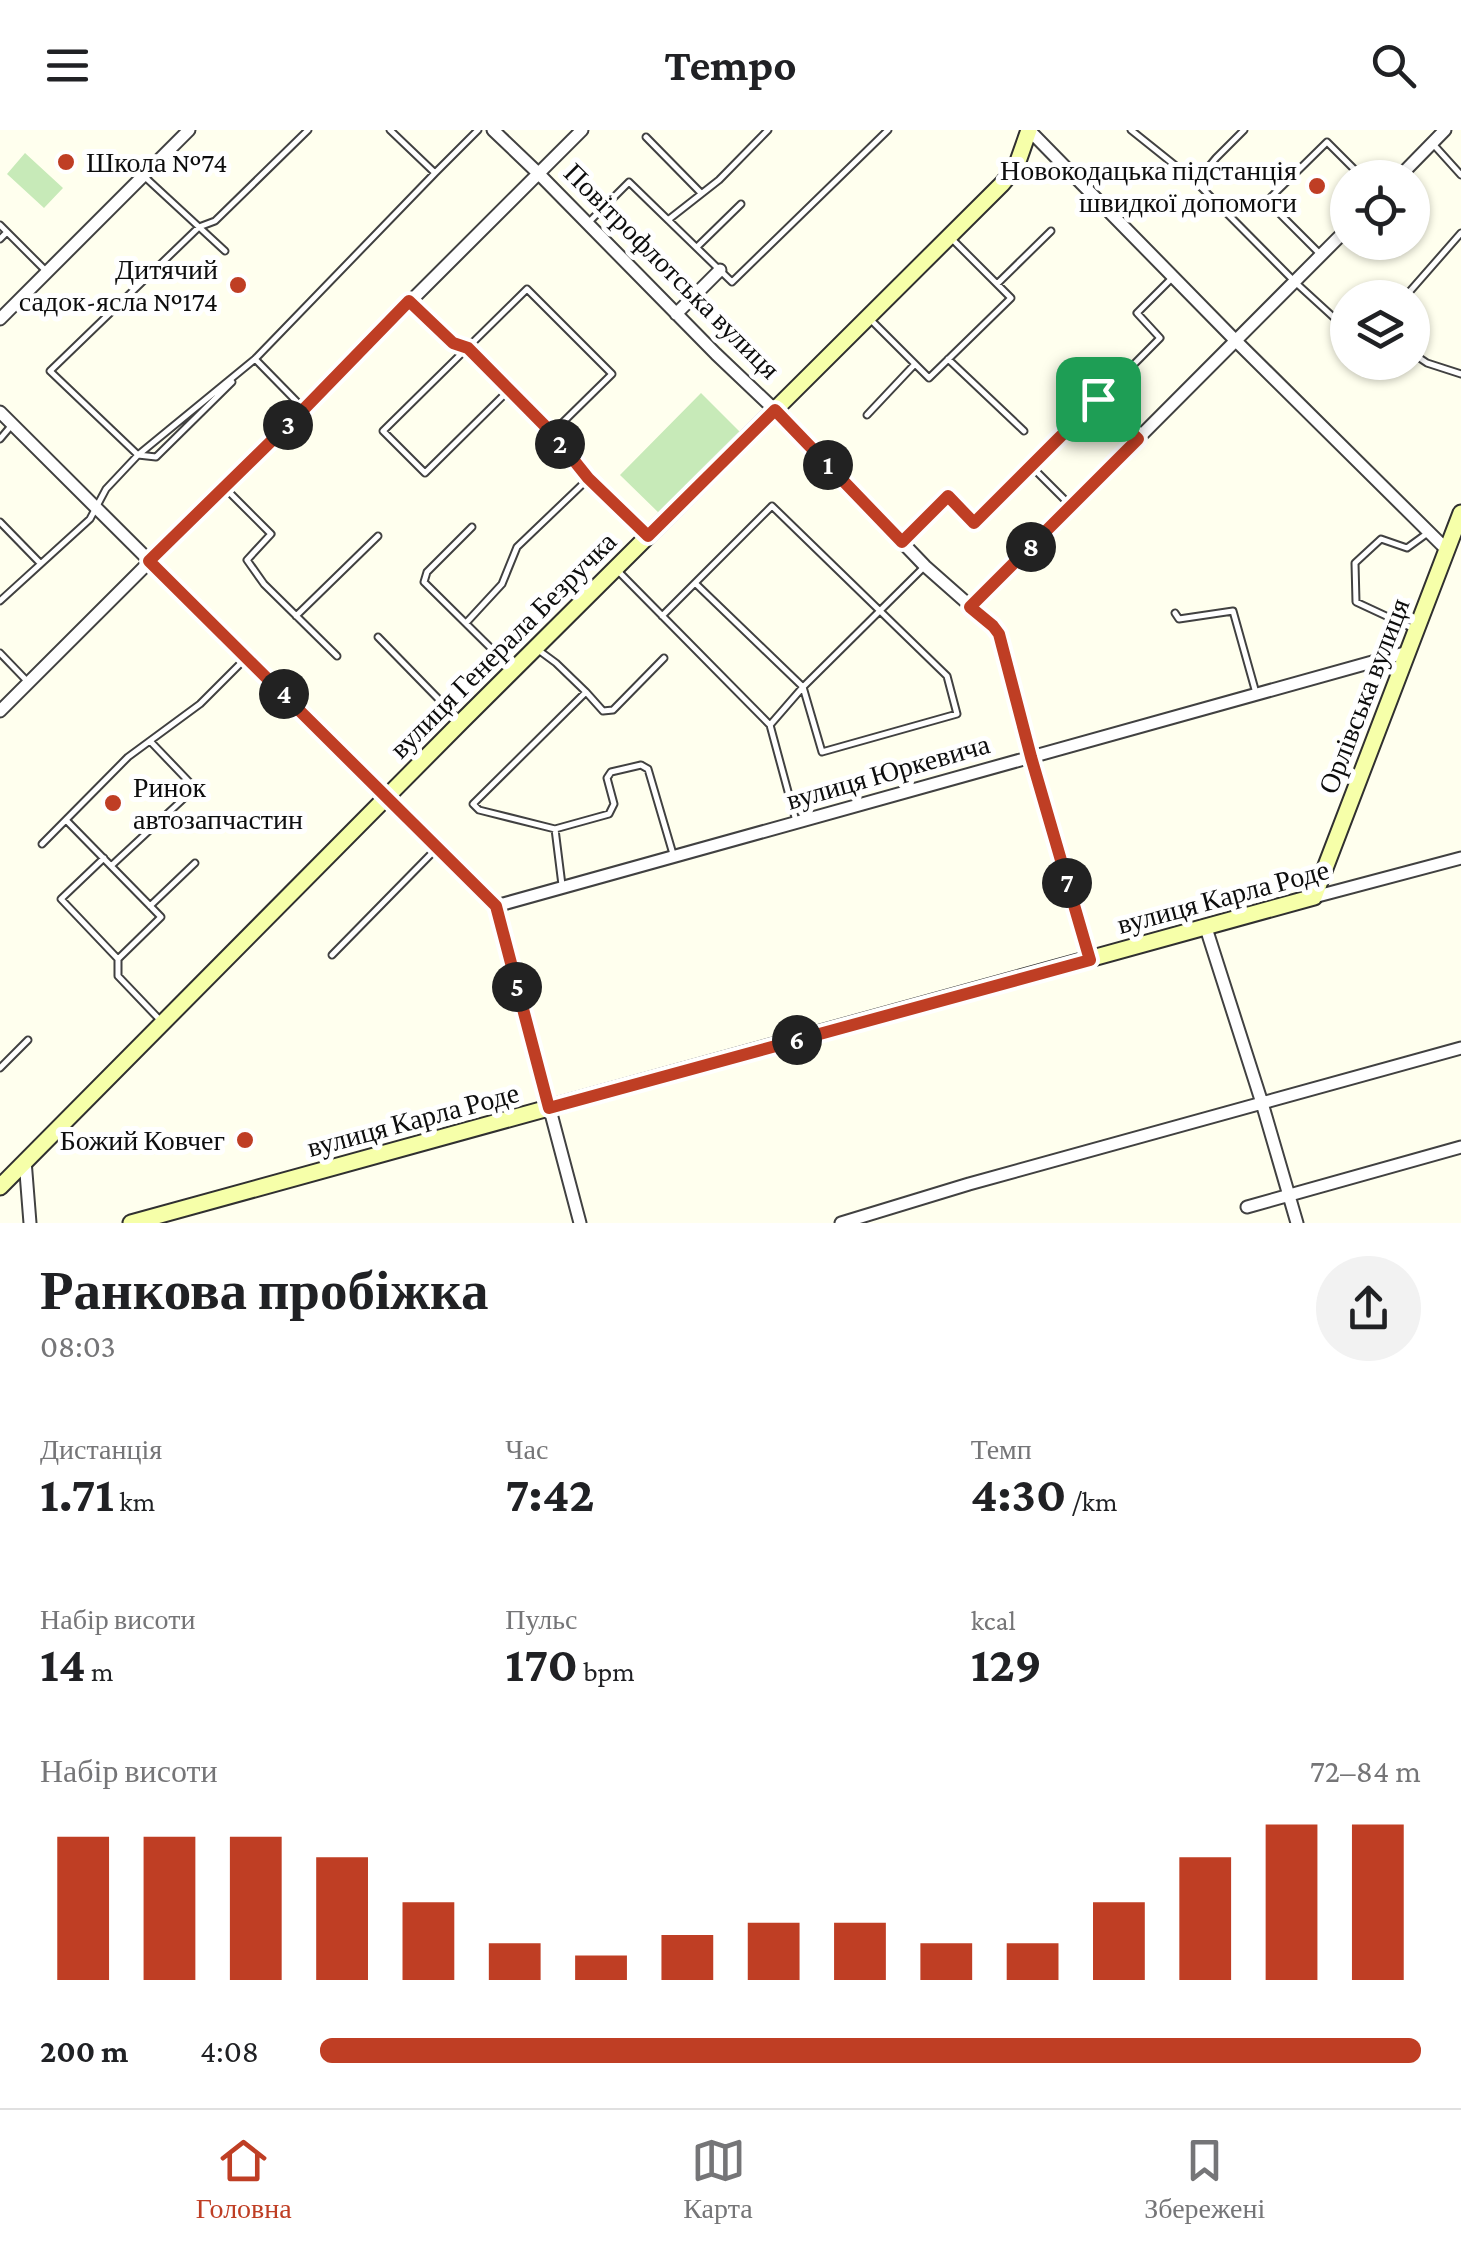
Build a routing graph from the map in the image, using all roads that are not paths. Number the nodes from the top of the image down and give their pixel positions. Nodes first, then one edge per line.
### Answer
1 (189, 130) edge
2 (308, 130) edge
3 (390, 130) edge
4 (478, 130) edge
5 (493, 130) edge
6 (582, 130) edge
7 (768, 130) edge
8 (888, 130) edge
9 (1028, 130) edge
10 (1244, 130) edge
11 (1445, 130) edge
12 (1137, 132) edge
13 (646, 137) dead end
14 (1432, 143) junction
15 (1346, 160) edge
16 (1415, 160) edge
17 (538, 172) junction
18 (435, 173) junction
19 (1461, 175) edge
20 (143, 176) junction
21 (1196, 182) junction
22 (701, 192) junction
23 (741, 204) dead end
24 (668, 220) junction
25 (588, 223) junction
26 (0, 225) edge
27 (199, 227) junction
28 (8, 232) junction
29 (1051, 232) dead end
30 (1461, 234) edge
31 (950, 236) junction
32 (0, 240) edge
33 (1330, 246) edge
34 (696, 248) junction
35 (226, 251) dead end
36 (1321, 255) junction
37 (720, 270) junction
38 (47, 272) junction
39 (1172, 278) junction
40 (1420, 280) edge
41 (1295, 282) junction
42 (997, 284) junction
43 (409, 301) junction
44 (676, 314) junction
45 (1330, 314) edge
46 (868, 317) junction
47 (0, 319) edge
48 (1236, 342) junction
49 (468, 348) junction
50 (255, 360) junction
51 (948, 360) junction
52 (915, 364) junction
53 (1430, 364) edge
54 (1461, 374) edge
55 (509, 390) junction
56 (1098, 399) junction
57 (304, 409) junction
58 (775, 410) junction
59 (0, 412) edge
60 (867, 415) dead end
61 (12, 425) junction
62 (1024, 432) dead end
63 (552, 433) junction
64 (0, 439) edge
65 (1138, 439) junction
66 (138, 454) junction
67 (1032, 467) junction
68 (588, 478) junction
69 (224, 487) junction
70 (96, 506) junction
71 (1071, 506) junction
72 (1461, 513) edge
73 (0, 522) edge
74 (472, 527) dead end
75 (1429, 532) junction
76 (378, 536) dead end
77 (648, 536) junction
78 (902, 542) junction
79 (1447, 550) junction
80 (149, 561) junction
81 (40, 563) junction
82 (925, 566) junction
83 (616, 568) junction
84 (695, 582) junction
85 (0, 601) edge
86 (970, 607) junction
87 (880, 611) junction
88 (1174, 612) dead end
89 (296, 616) junction
90 (662, 616) junction
91 (466, 623) junction
92 (1416, 630) junction
93 (378, 637) dead end
94 (536, 648) junction
95 (1408, 652) junction
96 (0, 653) edge
97 (338, 656) dead end
98 (246, 658) junction
99 (664, 658) dead end
100 (513, 670) junction
101 (28, 682) junction
102 (803, 687) junction
103 (586, 692) junction
104 (1256, 696) junction
105 (0, 710) edge
106 (461, 722) junction
107 (770, 725) junction
108 (150, 741) junction
109 (1031, 757) junction
110 (387, 796) junction
111 (66, 820) junction
112 (797, 824) junction
113 (555, 829) junction
114 (42, 844) dead end
115 (438, 847) junction
116 (674, 857) junction
117 (104, 858) junction
118 (1461, 858) edge
119 (195, 863) dead end
120 (111, 866) junction
121 (562, 888) junction
122 (1314, 897) junction
123 (150, 906) junction
124 (496, 906) junction
125 (1206, 928) junction
126 (332, 955) dead end
127 (118, 959) junction
128 (1090, 960) junction
129 (162, 1022) junction
130 (28, 1040) dead end
131 (1461, 1048) edge
132 (0, 1068) edge
133 (1262, 1104) junction
134 (549, 1108) junction
135 (1461, 1148) edge
136 (26, 1160) junction
137 (0, 1187) edge
138 (1290, 1195) junction
139 (1247, 1207) dead end
140 (30, 1223) edge
141 (131, 1223) edge
142 (580, 1223) edge
143 (841, 1223) edge
144 (1296, 1223) edge

1 - 20 street
2 - 27 lane
3 - 18 lane
4 - 18 lane
5 - 17 street, Повітрофлотська вулиця
6 - 17 street
7 - 22 lane
8 - 37 lane
9 - 31 street, вулиця Генерала Безручка
9 - 39 street
10 - 21 lane
11 - 14 street
12 - 21 lane
13 - 22 lane
14 - 16 street
14 - 19 lane
15 - 36 lane
17 - 25 street, Повітрофлотська вулиця
17 - 43 street
18 - 50 lane
20 - 27 lane
20 - 38 street
21 - 41 lane
22 - 24 lane
23 - 34 lane
24 - 25 lane
24 - 34 lane
25 - 44 street, Повітрофлотська вулиця
26 - 28 lane
27 - 35 lane
27 - 66 lane
28 - 32 lane
28 - 38 lane
29 - 42 lane
30 - 40 lane
31 - 42 lane
31 - 46 street, вулиця Генерала Безручка
33 - 36 street
34 - 37 lane
36 - 41 street
37 - 44 street
38 - 47 street
39 - 48 street
39 - 56 lane
41 - 45 lane
41 - 48 street
42 - 51 lane
43 - 49 lane
43 - 57 street
44 - 58 street, Повітрофлотська вулиця
46 - 52 lane
46 - 58 street, вулиця Генерала Безручка
48 - 65 street
48 - 75 street
49 - 55 lane
49 - 55 lane
49 - 63 lane
50 - 57 lane
50 - 66 lane
50 - 66 lane
51 - 52 lane
51 - 62 lane
52 - 60 lane
53 - 54 lane
55 - 63 lane
56 - 65 lane
56 - 67 lane
57 - 69 street
58 - 77 street, вулиця Генерала Безручка
58 - 78 street, Повітрофлотська вулиця
59 - 61 street
61 - 64 lane
61 - 70 street
63 - 68 lane
65 - 71 street
66 - 70 lane
67 - 71 lane
67 - 78 lane
68 - 77 lane
68 - 91 lane
69 - 80 street
69 - 89 lane
70 - 80 street
70 - 81 lane
71 - 86 street
72 - 79 street, Орлівська вулиця
73 - 81 lane
74 - 91 lane
75 - 79 street
75 - 92 lane
76 - 89 lane
77 - 83 street, вулиця Генерала Безручка
78 - 82 street, Повітрофлотська вулиця
79 - 92 street, Орлівська вулиця
80 - 98 street
80 - 101 street
81 - 85 lane
82 - 86 street, Повітрофлотська вулиця
82 - 87 lane
83 - 90 lane
83 - 94 street, вулиця Генерала Безручка
84 - 87 lane
84 - 90 lane
84 - 102 lane
86 - 109 street, Повітрофлотська вулиця
87 - 102 lane
87 - 102 lane
88 - 104 lane
89 - 97 lane
90 - 107 lane
91 - 100 lane
92 - 95 street, Орлівська вулиця
93 - 106 lane
94 - 100 street, вулиця Генерала Безручка
94 - 103 lane
95 - 104 street, вулиця Юркевича
95 - 122 street, Орлівська вулиця
96 - 101 lane
98 - 108 lane
98 - 110 street
99 - 103 lane
100 - 106 street, вулиця Генерала Безручка
101 - 105 street
102 - 107 lane
103 - 113 lane
104 - 109 street, вулиця Юркевича
106 - 110 street, вулиця Генерала Безручка
107 - 112 lane
108 - 111 lane
108 - 120 lane
109 - 112 street, вулиця Юркевича
109 - 128 street, Повітрофлотська вулиця
110 - 115 street
110 - 129 street, вулиця Генерала Безручка
111 - 114 lane
111 - 117 lane
112 - 116 street, вулиця Юркевича
113 - 116 lane
113 - 121 lane
115 - 124 street
115 - 126 lane
116 - 121 street, вулиця Юркевича
117 - 120 lane
117 - 127 lane
118 - 122 street, вулиця Карла Роде
119 - 123 lane
120 - 123 lane
121 - 124 street, вулиця Юркевича
122 - 125 street, вулиця Карла Роде
123 - 127 lane
124 - 134 street
125 - 128 street, вулиця Карла Роде
125 - 133 street
127 - 129 lane
128 - 134 street, вулиця Карла Роде
129 - 136 street, вулиця Генерала Безручка
130 - 132 lane
131 - 133 street
133 - 138 street
133 - 143 street
134 - 141 street, вулиця Карла Роде
134 - 142 street
135 - 138 street
136 - 137 street, вулиця Генерала Безручка
136 - 140 street
138 - 139 street
138 - 144 street

